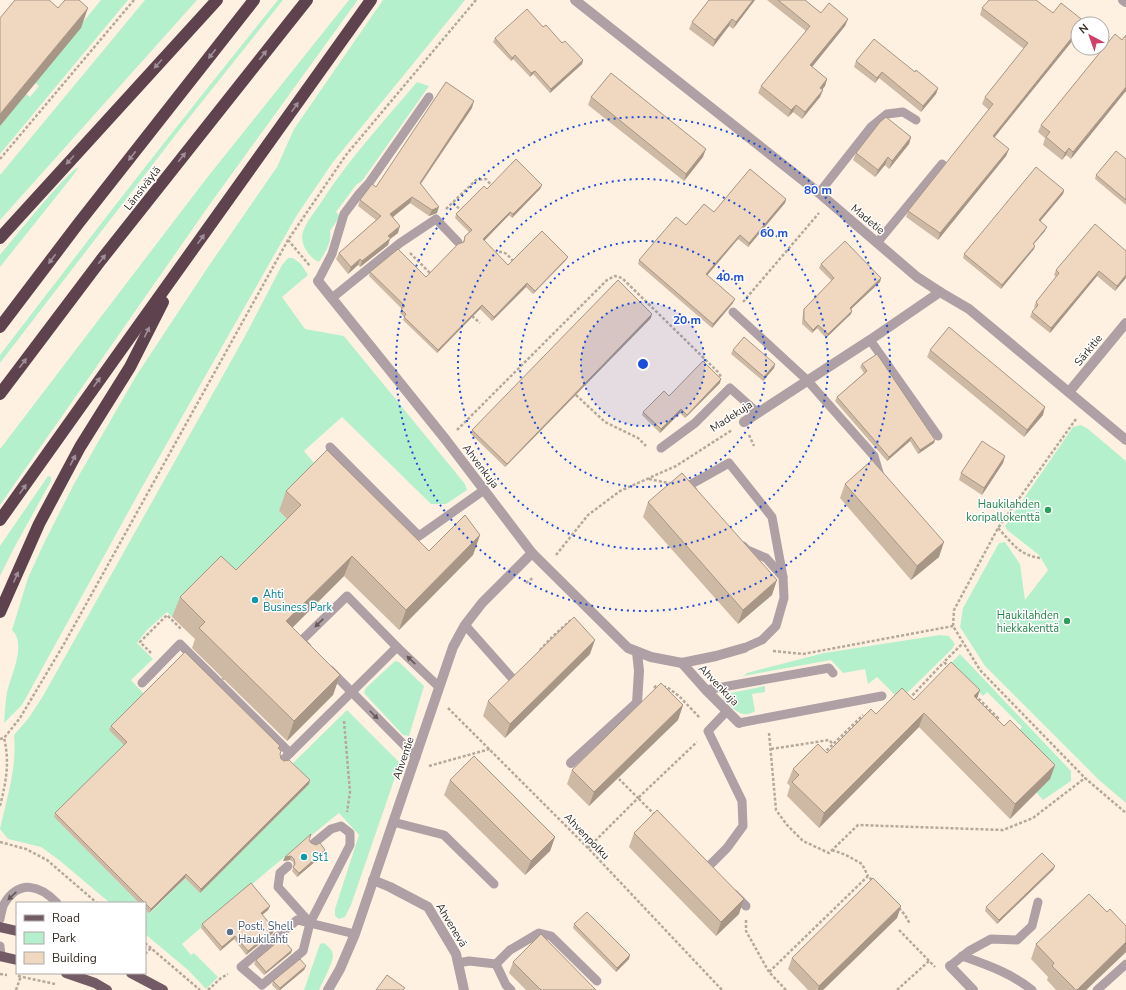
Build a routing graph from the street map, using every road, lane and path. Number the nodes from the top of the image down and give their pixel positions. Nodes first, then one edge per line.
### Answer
1 (134, 0) edge
2 (217, 0) edge
3 (254, 0) edge
4 (307, 0) edge
5 (371, 0) edge
6 (476, 0) edge
7 (576, 0) edge
8 (1124, 0) edge
9 (1126, 2) edge
10 (429, 97) dead end
11 (916, 120) dead end
12 (0, 159) edge
13 (942, 164) dead end
14 (494, 187) edge
15 (819, 193) junction
16 (828, 202) junction
17 (453, 203) junction
18 (463, 212) edge
19 (436, 219) junction
20 (0, 238) edge
21 (288, 240) junction
22 (400, 242) junction
23 (458, 242) edge
24 (877, 243) junction
25 (414, 257) junction
26 (492, 258) edge
27 (410, 261) edge
28 (515, 263) edge
29 (178, 271) junction
30 (436, 278) edge
31 (318, 281) junction
32 (940, 292) junction
33 (332, 298) junction
34 (733, 312) joint
35 (471, 315) edge
36 (480, 323) dead end
37 (1126, 323) edge
38 (0, 327) edge
39 (870, 340) junction
40 (807, 380) junction
41 (730, 388) junction
42 (1069, 392) junction
43 (0, 394) edge
44 (576, 395) edge
45 (1085, 406) junction
46 (758, 412) junction
47 (744, 422) joint
48 (938, 436) dead end
49 (638, 438) dead end
50 (446, 440) junction
51 (1126, 440) edge
52 (330, 447) dead end
53 (661, 448) dead end
54 (648, 479) junction
55 (885, 483) edge
56 (484, 490) junction
57 (670, 490) edge
58 (700, 498) edge
59 (0, 520) edge
60 (998, 528) junction
61 (736, 538) edge
62 (532, 553) junction
63 (1041, 558) dead end
64 (546, 568) junction
65 (782, 577) junction
66 (521, 588) dead end
67 (586, 607) junction
68 (0, 612) edge
69 (167, 615) dead end
70 (465, 625) junction
71 (952, 626) junction
72 (140, 642) dead end
73 (963, 643) junction
74 (397, 647) junction
75 (744, 648) junction
76 (311, 651) edge
77 (539, 652) edge
78 (637, 652) junction
79 (321, 661) edge
80 (944, 662) junction
81 (682, 663) junction
82 (833, 673) dead end
83 (955, 673) edge
84 (227, 674) edge
85 (512, 678) edge
86 (142, 682) dead end
87 (439, 687) junction
88 (213, 688) edge
89 (706, 690) junction
90 (971, 690) edge
91 (351, 692) junction
92 (882, 696) joint
93 (908, 700) edge
94 (343, 701) junction
95 (637, 703) junction
96 (727, 711) junction
97 (445, 714) dead end
98 (768, 716) junction
99 (994, 722) edge
100 (739, 723) joint
101 (708, 730) junction
102 (4, 738) junction
103 (0, 739) edge
104 (833, 744) junction
105 (490, 749) junction
106 (771, 749) junction
107 (416, 757) junction
108 (820, 757) edge
109 (429, 759) dead end
110 (571, 763) dead end
111 (1085, 778) junction
112 (619, 779) edge
113 (638, 798) junction
114 (0, 806) edge
115 (1126, 813) edge
116 (659, 820) edge
117 (394, 822) junction
118 (341, 826) junction
119 (0, 842) edge
120 (314, 843) edge
121 (588, 848) junction
122 (832, 850) junction
123 (288, 866) dead end
124 (708, 868) edge
125 (868, 876) junction
126 (373, 880) junction
127 (874, 882) edge
128 (494, 884) dead end
129 (728, 888) edge
130 (56, 902) edge
131 (96, 902) edge
132 (1038, 902) dead end
133 (895, 904) edge
134 (746, 906) joint
135 (0, 919) edge
136 (310, 923) junction
137 (910, 924) dead end
138 (0, 927) edge
139 (899, 930) dead end
140 (16, 931) edge
141 (355, 934) junction
142 (146, 943) edge
143 (0, 946) edge
144 (151, 948) junction
145 (146, 953) edge
146 (0, 956) edge
147 (962, 956) junction
148 (16, 960) edge
149 (929, 960) junction
150 (458, 963) junction
151 (496, 964) junction
152 (1126, 964) edge
153 (950, 966) joint
154 (938, 970) dead end
155 (769, 972) junction
156 (0, 974) edge
157 (69, 974) edge
158 (133, 974) edge
159 (21, 976) junction
160 (221, 978) dead end
161 (597, 981) dead end
162 (56, 984) dead end
163 (16, 990) edge
164 (108, 990) edge
165 (163, 990) edge
166 (200, 990) edge
167 (208, 990) edge
168 (328, 990) edge
169 (464, 990) edge
170 (511, 990) edge
171 (722, 990) edge
172 (786, 990) edge
173 (897, 990) edge
174 (973, 990) edge
175 (1032, 990) edge
176 (1097, 990) edge

1 - 12 path
2 -> 20 highway
3 -> 38 highway
43 -> 4 highway, Länsiväylä
29 -> 5 highway
6 - 21 path
7 - 15 street, Madetie
8 - 9 street
10 - 31 lane
11 - 15 lane
13 - 24 lane
14 - 17 path
15 - 16 street, Madetie
16 - 24 street, Madetie
16 - 34 path
17 - 18 path
17 - 19 path
19 - 22 lane
19 - 23 lane
21 - 31 path
21 - 102 path
22 - 25 path
22 - 33 lane
24 - 32 street, Madetie
25 - 27 path
25 - 30 path
26 - 28 path
59 -> 29 highway
68 -> 29 highway
31 - 33 street, Ahvenkuja
32 - 39 street, Madekuja
32 - 42 street, Madetie
33 - 50 street, Ahvenkuja
34 - 40 lane
35 - 36 path
37 - 42 street, Särkitie
39 - 40 street, Madekuja
39 - 48 lane
40 - 46 street, Madekuja
40 - 55 lane
41 - 46 lane
41 - 50 path
41 - 53 lane
42 - 45 street, Madetie
44 - 49 path
45 - 51 street, Madetie
45 - 60 path
46 - 47 street, Madekuja
47 - 54 path, Madekuja
50 - 56 street, Ahvenkuja
52 - 56 lane
54 - 57 path
54 - 64 path, Madekuja
56 - 62 street, Ahvenkuja
58 - 65 lane
60 - 63 path
60 - 71 path
61 - 65 lane
62 - 64 street, Ahvenkuja
62 - 70 street, Ahventie
64 - 66 path, Madekuja
64 - 67 street, Ahvenkuja
65 - 75 lane
67 - 77 path
67 - 78 street, Ahvenkuja
69 - 72 path
70 - 85 lane
70 - 87 street, Ahventie
71 - 73 path
71 - 75 path
73 - 80 path
73 - 111 path
74 -> 76 lane
87 -> 74 lane
74 - 91 lane
75 - 81 street, Ahvenkuja
78 - 81 street, Ahvenkuja
78 - 95 street
79 - 91 lane
80 - 83 path
80 - 93 path
81 - 89 street, Ahvenkuja
82 - 89 lane
84 - 88 path, bridge
86 - 94 lane
87 - 107 street, Ahventie
89 - 96 street, Ahvenkuja
90 - 99 path
91 - 94 lane
91 -> 107 lane
92 - 98 lane
92 - 104 path
94 - 118 path
95 - 101 path
95 - 110 street
96 - 100 street, Ahvenkuja
96 - 101 lane
97 - 105 path, Ahvenpolku
98 - 100 lane
98 - 106 path
101 - 113 path
101 - 124 lane
102 - 103 path
102 - 114 path
104 - 106 path
104 - 108 path
105 - 109 path
105 - 121 path, Ahvenpolku
106 - 122 path
107 - 117 street, Ahventie
111 - 115 path
111 - 122 path
112 - 113 path
113 - 116 path
113 - 121 path
117 - 126 street, Ahventie
117 - 128 lane
118 - 120 lane
118 - 136 lane
119 - 131 path
121 - 171 path, Ahvenpolku
122 - 125 path
123 - 136 lane
125 - 127 path
125 - 155 path
126 - 141 street, Ahventie
126 - 150 street, Ahvenevä
129 - 134 lane
130 -> 135 lane
132 - 147 lane
133 - 137 path
134 - 155 path
136 - 136 lane
136 - 141 lane
138 - 140 main road
139 - 149 path
141 - 168 street, Ahventie
142 - 144 path
143 - 146 lane
144 - 145 path
144 - 166 path
146 - 148 main road
147 - 153 lane
147 - 175 lane
149 - 154 path
149 - 173 path
150 - 151 lane
150 - 169 street, Ahvenevä
151 - 161 lane
151 - 170 lane
152 - 176 lane
153 - 174 street
155 - 172 path
156 - 159 path
157 - 164 main road
158 - 165 main road
159 - 162 path
159 - 163 path
160 - 167 path

